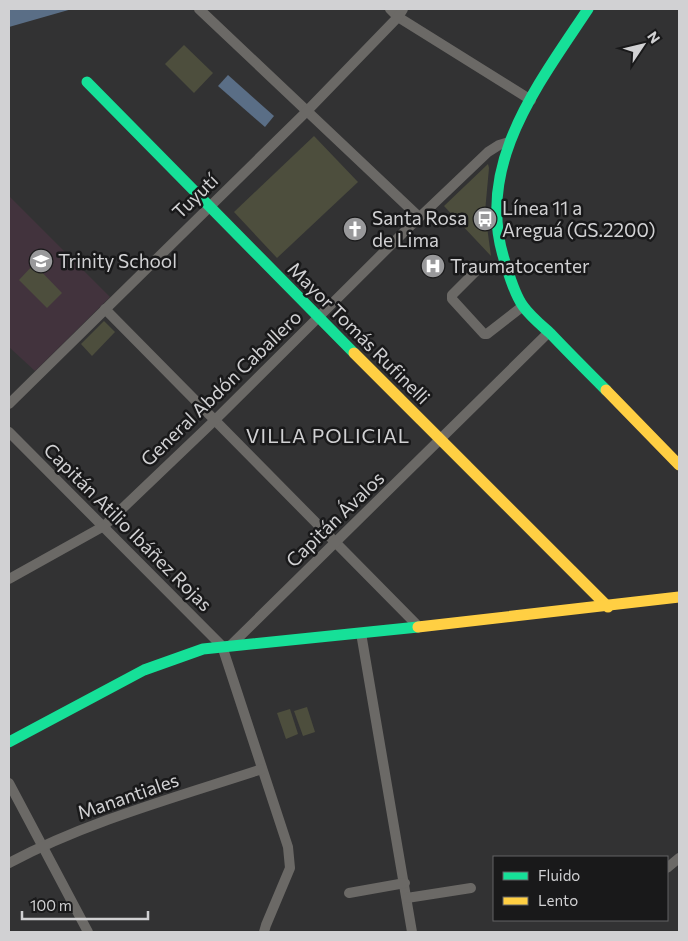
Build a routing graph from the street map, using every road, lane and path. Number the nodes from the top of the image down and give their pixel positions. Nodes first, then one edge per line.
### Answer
1 (198, 9) edge
2 (390, 9) edge
3 (588, 9) edge
4 (401, 13) edge
5 (87, 82) dead end
6 (530, 100) junction
7 (306, 112) junction
8 (509, 142) junction
9 (208, 208) junction
10 (419, 217) junction
11 (476, 272) dead end
12 (523, 306) junction
13 (105, 309) junction
14 (317, 318) junction
15 (548, 332) junction
16 (9, 404) edge
17 (216, 420) junction
18 (9, 432) edge
19 (441, 439) junction
20 (679, 465) edge
21 (104, 526) junction
22 (336, 543) junction
23 (9, 579) edge
24 (679, 597) edge
25 (608, 607) junction
26 (419, 627) junction
27 (361, 632) junction
28 (227, 645) junction
29 (9, 742) edge
30 (262, 769) junction
31 (9, 783) edge
32 (42, 846) junction
33 (679, 858) edge
34 (9, 863) edge
35 (668, 867) edge
36 (405, 883) junction
37 (471, 888) dead end
38 (349, 893) dead end
39 (408, 898) junction
40 (88, 932) edge
41 (264, 932) edge
42 (412, 932) edge

1 - 7 street
2 - 4 street
3 - 6 street
4 - 6 street
4 - 7 street, Tuyutí
5 - 9 street, Mayor Tomás Rufinelli
6 - 8 street
7 - 9 street, Tuyutí
7 - 10 street
8 - 10 street, General Abdón Caballero
8 - 12 street
9 - 13 street, Tuyutí
9 - 14 street, Mayor Tomás Rufinelli
10 - 14 street, General Abdón Caballero
11 - 12 street
12 - 15 street
13 - 16 street, Tuyutí
13 - 17 street
14 - 17 street, General Abdón Caballero
14 - 19 street, Mayor Tomás Rufinelli
15 - 19 street, Capitán Ávalos
15 - 20 street
17 - 21 street, General Abdón Caballero
17 - 22 street
18 - 21 street, Capitán Atilio Ibáñez Rojas
19 - 22 street, Capitán Ávalos
19 - 25 street, Mayor Tomás Rufinelli
21 - 23 street, General Abdón Caballero
21 - 28 street, Capitán Atilio Ibáñez Rojas
22 - 26 street
22 - 28 street, Capitán Ávalos
24 - 25 street
25 - 26 street
26 - 27 street
27 - 28 street
27 - 36 street
28 - 29 street
28 - 30 street
30 - 32 street, Manantiales
30 - 41 street
31 - 32 street
32 - 34 street, Manantiales
32 - 40 street
33 - 35 street
36 - 38 street
36 - 39 street
37 - 39 street
39 - 42 street

